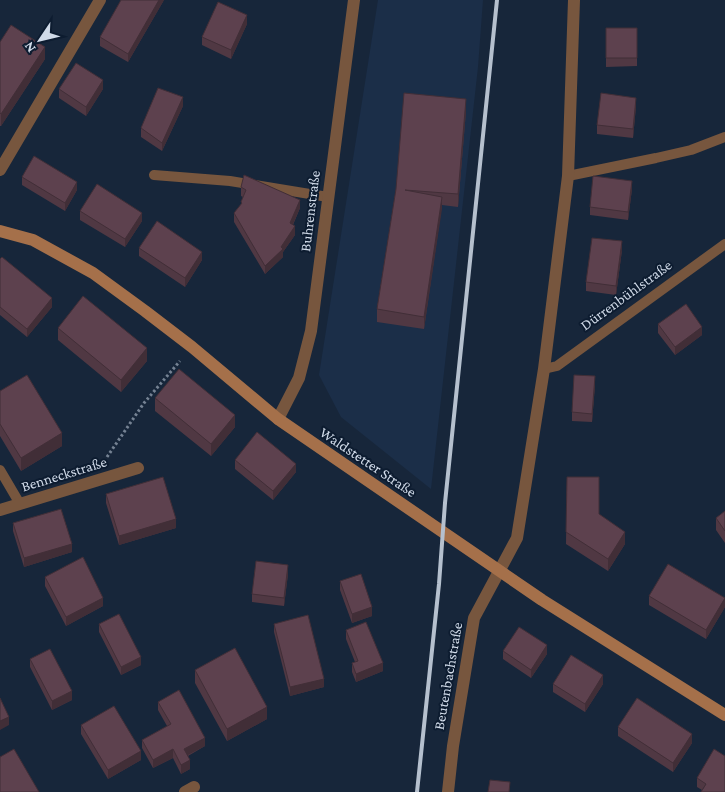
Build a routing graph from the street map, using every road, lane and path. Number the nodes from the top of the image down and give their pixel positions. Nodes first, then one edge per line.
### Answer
1 (100, 0) edge
2 (354, 0) edge
3 (574, 0) edge
4 (725, 137) edge
5 (0, 170) edge
6 (154, 175) dead end
7 (568, 176) junction
8 (328, 197) junction
9 (0, 231) edge
10 (725, 244) edge
11 (192, 347) junction
12 (544, 369) junction
13 (278, 420) junction
14 (138, 468) dead end
15 (0, 470) edge
16 (90, 483) junction
17 (20, 504) junction
18 (0, 510) edge
19 (499, 570) junction
20 (725, 715) edge
21 (448, 792) edge

1 - 5 street
2 - 8 street, Buhrenstraße
3 - 7 street
4 - 7 lane
6 - 8 lane
7 - 12 street
8 - 13 street, Buhrenstraße
9 - 11 street, Waldstetter Straße
10 - 12 lane, Dürrenbühlstraße
11 - 13 street, Waldstetter Straße
11 - 16 path
12 - 19 street
13 - 19 street, Waldstetter Straße
14 - 16 street, Benneckstraße
15 - 17 lane
16 - 17 street, Benneckstraße
17 - 18 street, Benneckstraße
19 - 20 street, Waldstetter Straße
19 - 21 street, Beutenbachstraße

